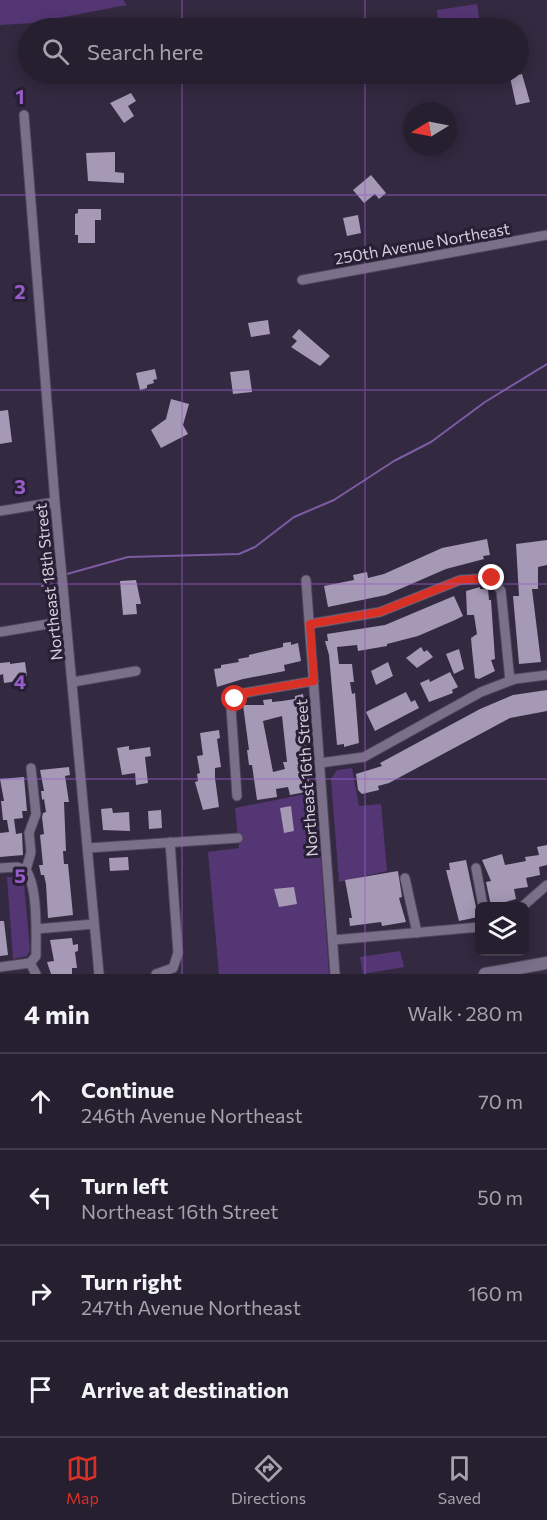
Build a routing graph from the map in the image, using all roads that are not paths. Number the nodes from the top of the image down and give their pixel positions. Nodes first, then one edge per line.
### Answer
1 (24, 115) dead end
2 (547, 235) edge
3 (302, 280) dead end
4 (55, 502) junction
5 (0, 511) edge
6 (306, 580) dead end
7 (66, 621) junction
8 (310, 624) junction
9 (0, 632) edge
10 (136, 670) dead end
11 (547, 675) edge
12 (314, 681) junction
13 (510, 681) junction
14 (73, 682) junction
15 (320, 763) junction
16 (31, 768) dead end
17 (237, 796) dead end
18 (238, 838) dead end
19 (170, 842) junction
20 (88, 848) junction
21 (0, 868) edge
22 (476, 868) dead end
23 (26, 870) junction
24 (405, 878) dead end
25 (547, 885) edge
26 (482, 902) edge
27 (528, 902) edge
28 (94, 924) junction
29 (475, 927) edge
30 (36, 928) junction
31 (417, 933) junction
32 (333, 940) junction
33 (30, 963) junction
34 (547, 963) edge
35 (0, 967) edge
36 (36, 974) edge
37 (99, 974) edge
38 (156, 974) edge
39 (335, 974) edge
40 (485, 974) edge

1 - 4 street, Northeast 18th Street
2 - 3 street, 250th Avenue Northeast
4 - 5 street
4 - 7 street, Northeast 18th Street
6 - 8 street, Northeast 16th Street
7 - 9 street
7 - 14 street, Northeast 18th Street
8 - 12 street, Northeast 16th Street
8 - 13 street
10 - 14 street
11 - 13 street
12 - 15 street, Northeast 16th Street
12 - 17 street
13 - 15 street
14 - 20 street, Northeast 18th Street
15 - 32 street, Northeast 16th Street
16 - 23 street
18 - 19 street
19 - 20 street
19 - 38 street
20 - 28 street, Northeast 18th Street
21 - 23 street
22 - 26 street
23 - 30 street
24 - 31 street
25 - 27 street
28 - 30 street
28 - 37 street, Northeast 18th Street
29 - 31 street
30 - 33 street
31 - 32 street
32 - 39 street, Northeast 16th Street
33 - 35 street
33 - 36 street
34 - 40 street

